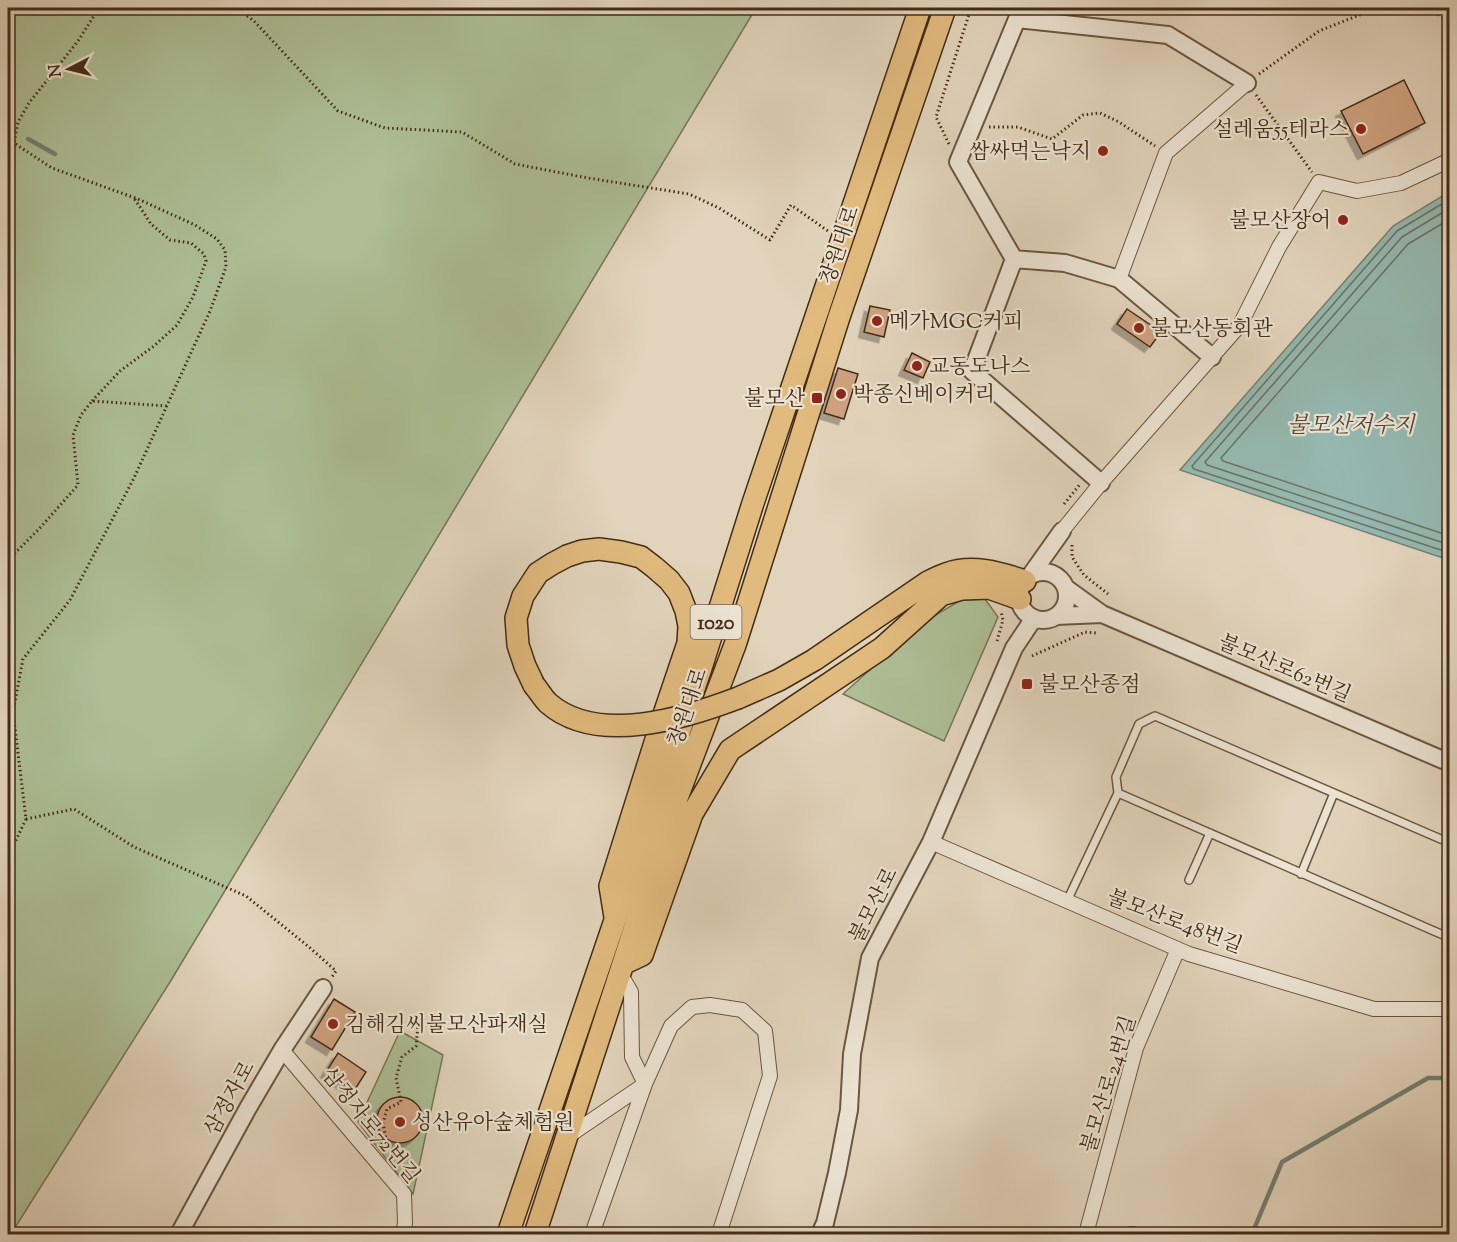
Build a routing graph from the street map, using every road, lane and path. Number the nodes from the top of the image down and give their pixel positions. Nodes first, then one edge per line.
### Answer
1 (99, 8) edge
2 (236, 8) edge
3 (920, 8) edge
4 (945, 8) edge
5 (971, 8) edge
6 (1377, 8) edge
7 (1426, 8) edge
8 (1449, 21) edge
9 (1246, 82) junction
10 (973, 126) junction
11 (1166, 153) junction
12 (1449, 160) edge
13 (958, 162) junction
14 (1319, 182) junction
15 (133, 197) junction
16 (841, 240) junction
17 (1014, 259) junction
18 (1119, 279) junction
19 (1212, 357) junction
20 (92, 401) junction
21 (166, 406) junction
22 (1101, 483) junction
23 (1067, 536) junction
24 (8, 560) edge
25 (1051, 573) junction
26 (1066, 588) junction
27 (1108, 594) dead end
28 (1026, 596) junction
29 (1000, 608) dead end
30 (1102, 614) junction
31 (1056, 616) junction
32 (1096, 633) dead end
33 (997, 641) dead end
34 (1032, 656) dead end
35 (1449, 763) edge
36 (1118, 793) junction
37 (1334, 793) junction
38 (26, 819) junction
39 (1210, 833) junction
40 (931, 842) junction
41 (1449, 843) edge
42 (8, 857) edge
43 (1301, 873) junction
44 (1189, 880) dead end
45 (1067, 901) junction
46 (615, 920) junction
47 (1449, 938) edge
48 (1178, 949) junction
49 (623, 969) junction
50 (323, 988) joint
51 (1449, 1007) edge
52 (418, 1026) dead end
53 (282, 1050) junction
54 (645, 1084) junction
55 (567, 1137) junction
56 (371, 1154) junction
57 (180, 1234) edge
58 (403, 1234) edge
59 (508, 1234) edge
60 (535, 1234) edge
61 (592, 1234) edge
62 (719, 1234) edge
63 (820, 1234) edge
64 (1086, 1234) edge

1 - 15 path
2 - 16 path
3 - 16 main road, 창원대로 / 1020
4 - 49 main road, 창원대로 / 1020
5 - 13 path
6 - 9 path
7 - 8 path
9 - 10 street
9 - 11 street
9 - 14 path
10 - 11 path
10 - 13 street
11 - 18 street
12 - 14 street
13 - 17 street
14 - 19 street
15 - 20 path
15 - 21 path
16 - 46 main road, 창원대로 / 1020
17 - 18 street
17 - 22 street
18 - 19 street
19 - 22 street
20 - 21 path
20 - 24 path
21 - 38 path
22 - 23 street
23 - 25 street
23 - 27 path
23 - 28 street, 불모산로
25 - 26 street
25 - 28 street
26 - 30 street
26 - 31 street
28 - 31 street
28 - 40 street, 불모산로
28 - 46 main road, bridge
28 - 49 main road
29 - 33 path
30 - 31 street
30 - 35 street, 불모산로62번길
32 - 34 path
36 - 37 lane
36 - 39 lane
36 - 45 lane
37 - 41 lane
37 - 43 lane
38 - 42 path
38 - 50 path
39 - 43 lane
39 - 44 lane
40 - 45 street, 불모산로48번길
40 - 63 street, 불모산로
43 - 47 lane
45 - 48 street, 불모산로48번길
46 - 59 main road, 창원대로 / 1020
48 - 51 street, 불모산로48번길
48 - 64 street, 불모산로24번길
49 - 54 street
49 - 55 main road, 창원대로 / 1020
50 - 53 street, 삼정자로
52 - 56 path
53 - 56 street, 삼정자로72번길
53 - 57 street, 삼정자로
54 - 55 street
54 - 61 street
54 - 62 street
55 - 60 main road, 창원대로 / 1020
56 - 58 street, 삼정자로72번길

